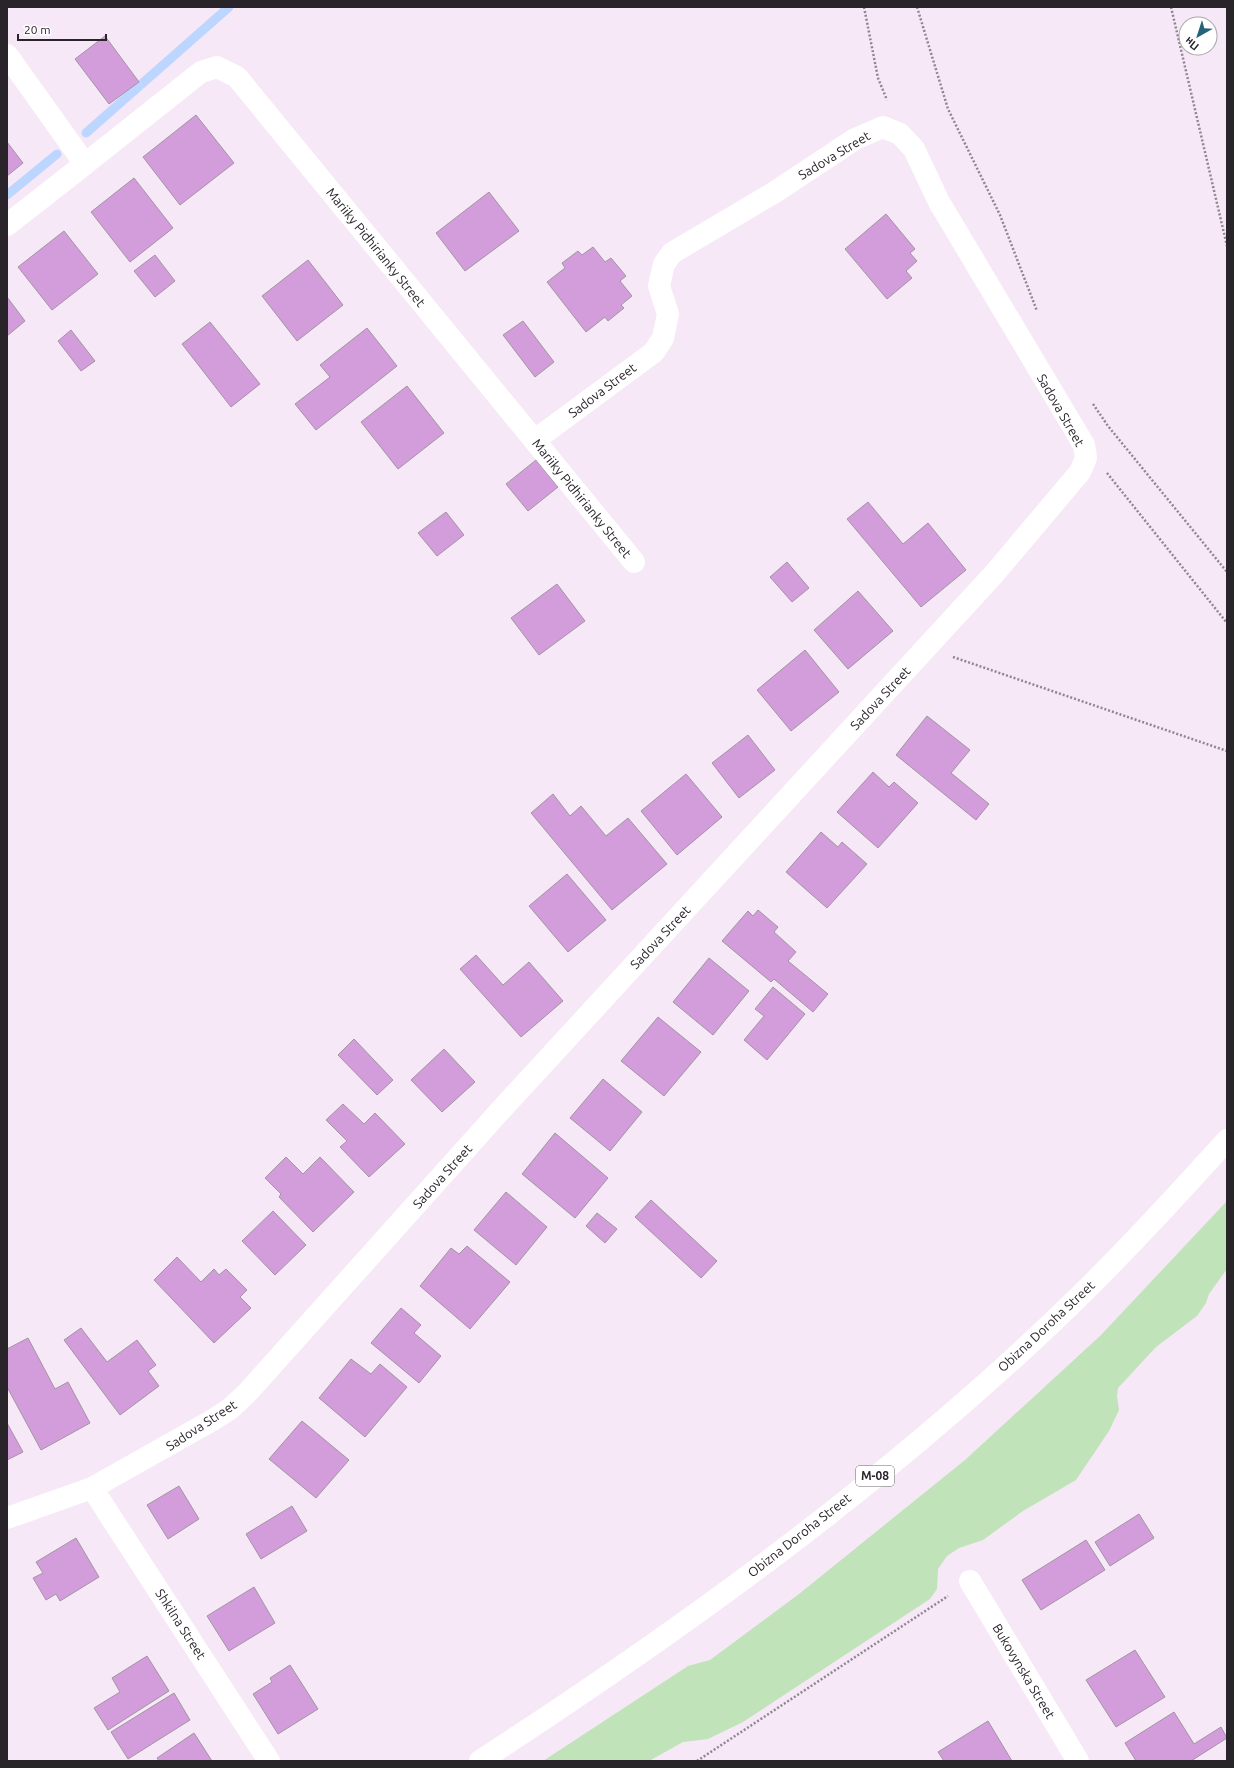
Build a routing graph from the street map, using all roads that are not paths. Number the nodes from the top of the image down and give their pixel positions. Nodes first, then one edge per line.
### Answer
1 (7, 55) edge
2 (84, 164) junction
3 (7, 226) edge
4 (535, 440) junction
5 (634, 562) dead end
6 (1227, 1140) edge
7 (92, 1488) junction
8 (7, 1518) edge
9 (970, 1581) road end
10 (269, 1761) edge
11 (480, 1761) edge
12 (1078, 1761) edge

1 - 2 main road
2 - 3 main road, Mariiky Pidhirianky Street
2 - 4 main road, Mariiky Pidhirianky Street
4 - 5 main road, Mariiky Pidhirianky Street
4 - 7 main road, Sadova Street
6 - 11 main road, Obizna Doroha Street / М-08
7 - 8 main road, Sadova Street
7 - 10 main road, Shkilna Street
9 - 12 main road, Bukovynska Street

